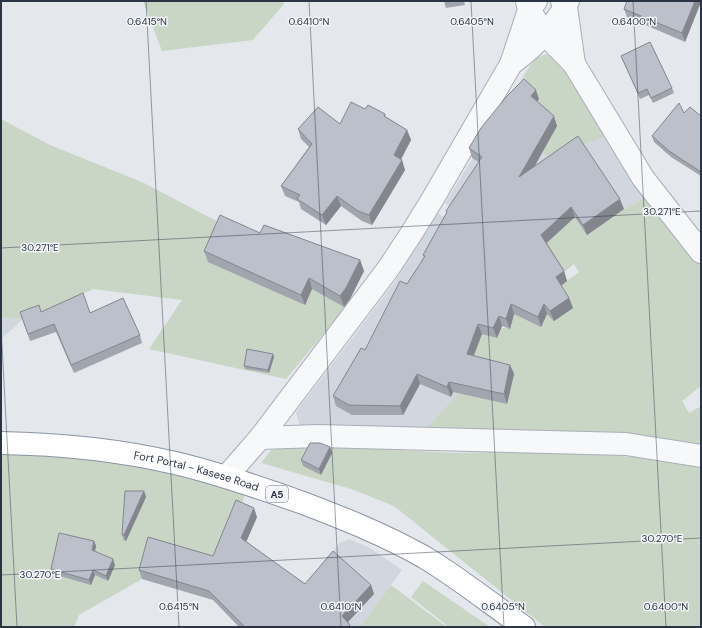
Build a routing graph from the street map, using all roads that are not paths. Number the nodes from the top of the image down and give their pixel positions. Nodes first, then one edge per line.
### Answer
1 (565, 3) edge
2 (531, 4) edge
3 (545, 34) junction
4 (511, 64) junction
5 (574, 64) junction
6 (701, 252) edge
7 (260, 438) junction
8 (1, 443) edge
9 (701, 456) edge
10 (226, 477) junction
11 (524, 627) edge

1 - 3 street
1 - 5 street
2 - 3 street
2 - 4 street
3 - 4 street
3 - 5 street
4 - 7 street
5 - 6 street
7 - 9 street
7 - 10 street
8 - 10 highway, Fort Portal - Kasese Road / A5
10 - 11 highway, Fort Portal - Kasese Road / A5

